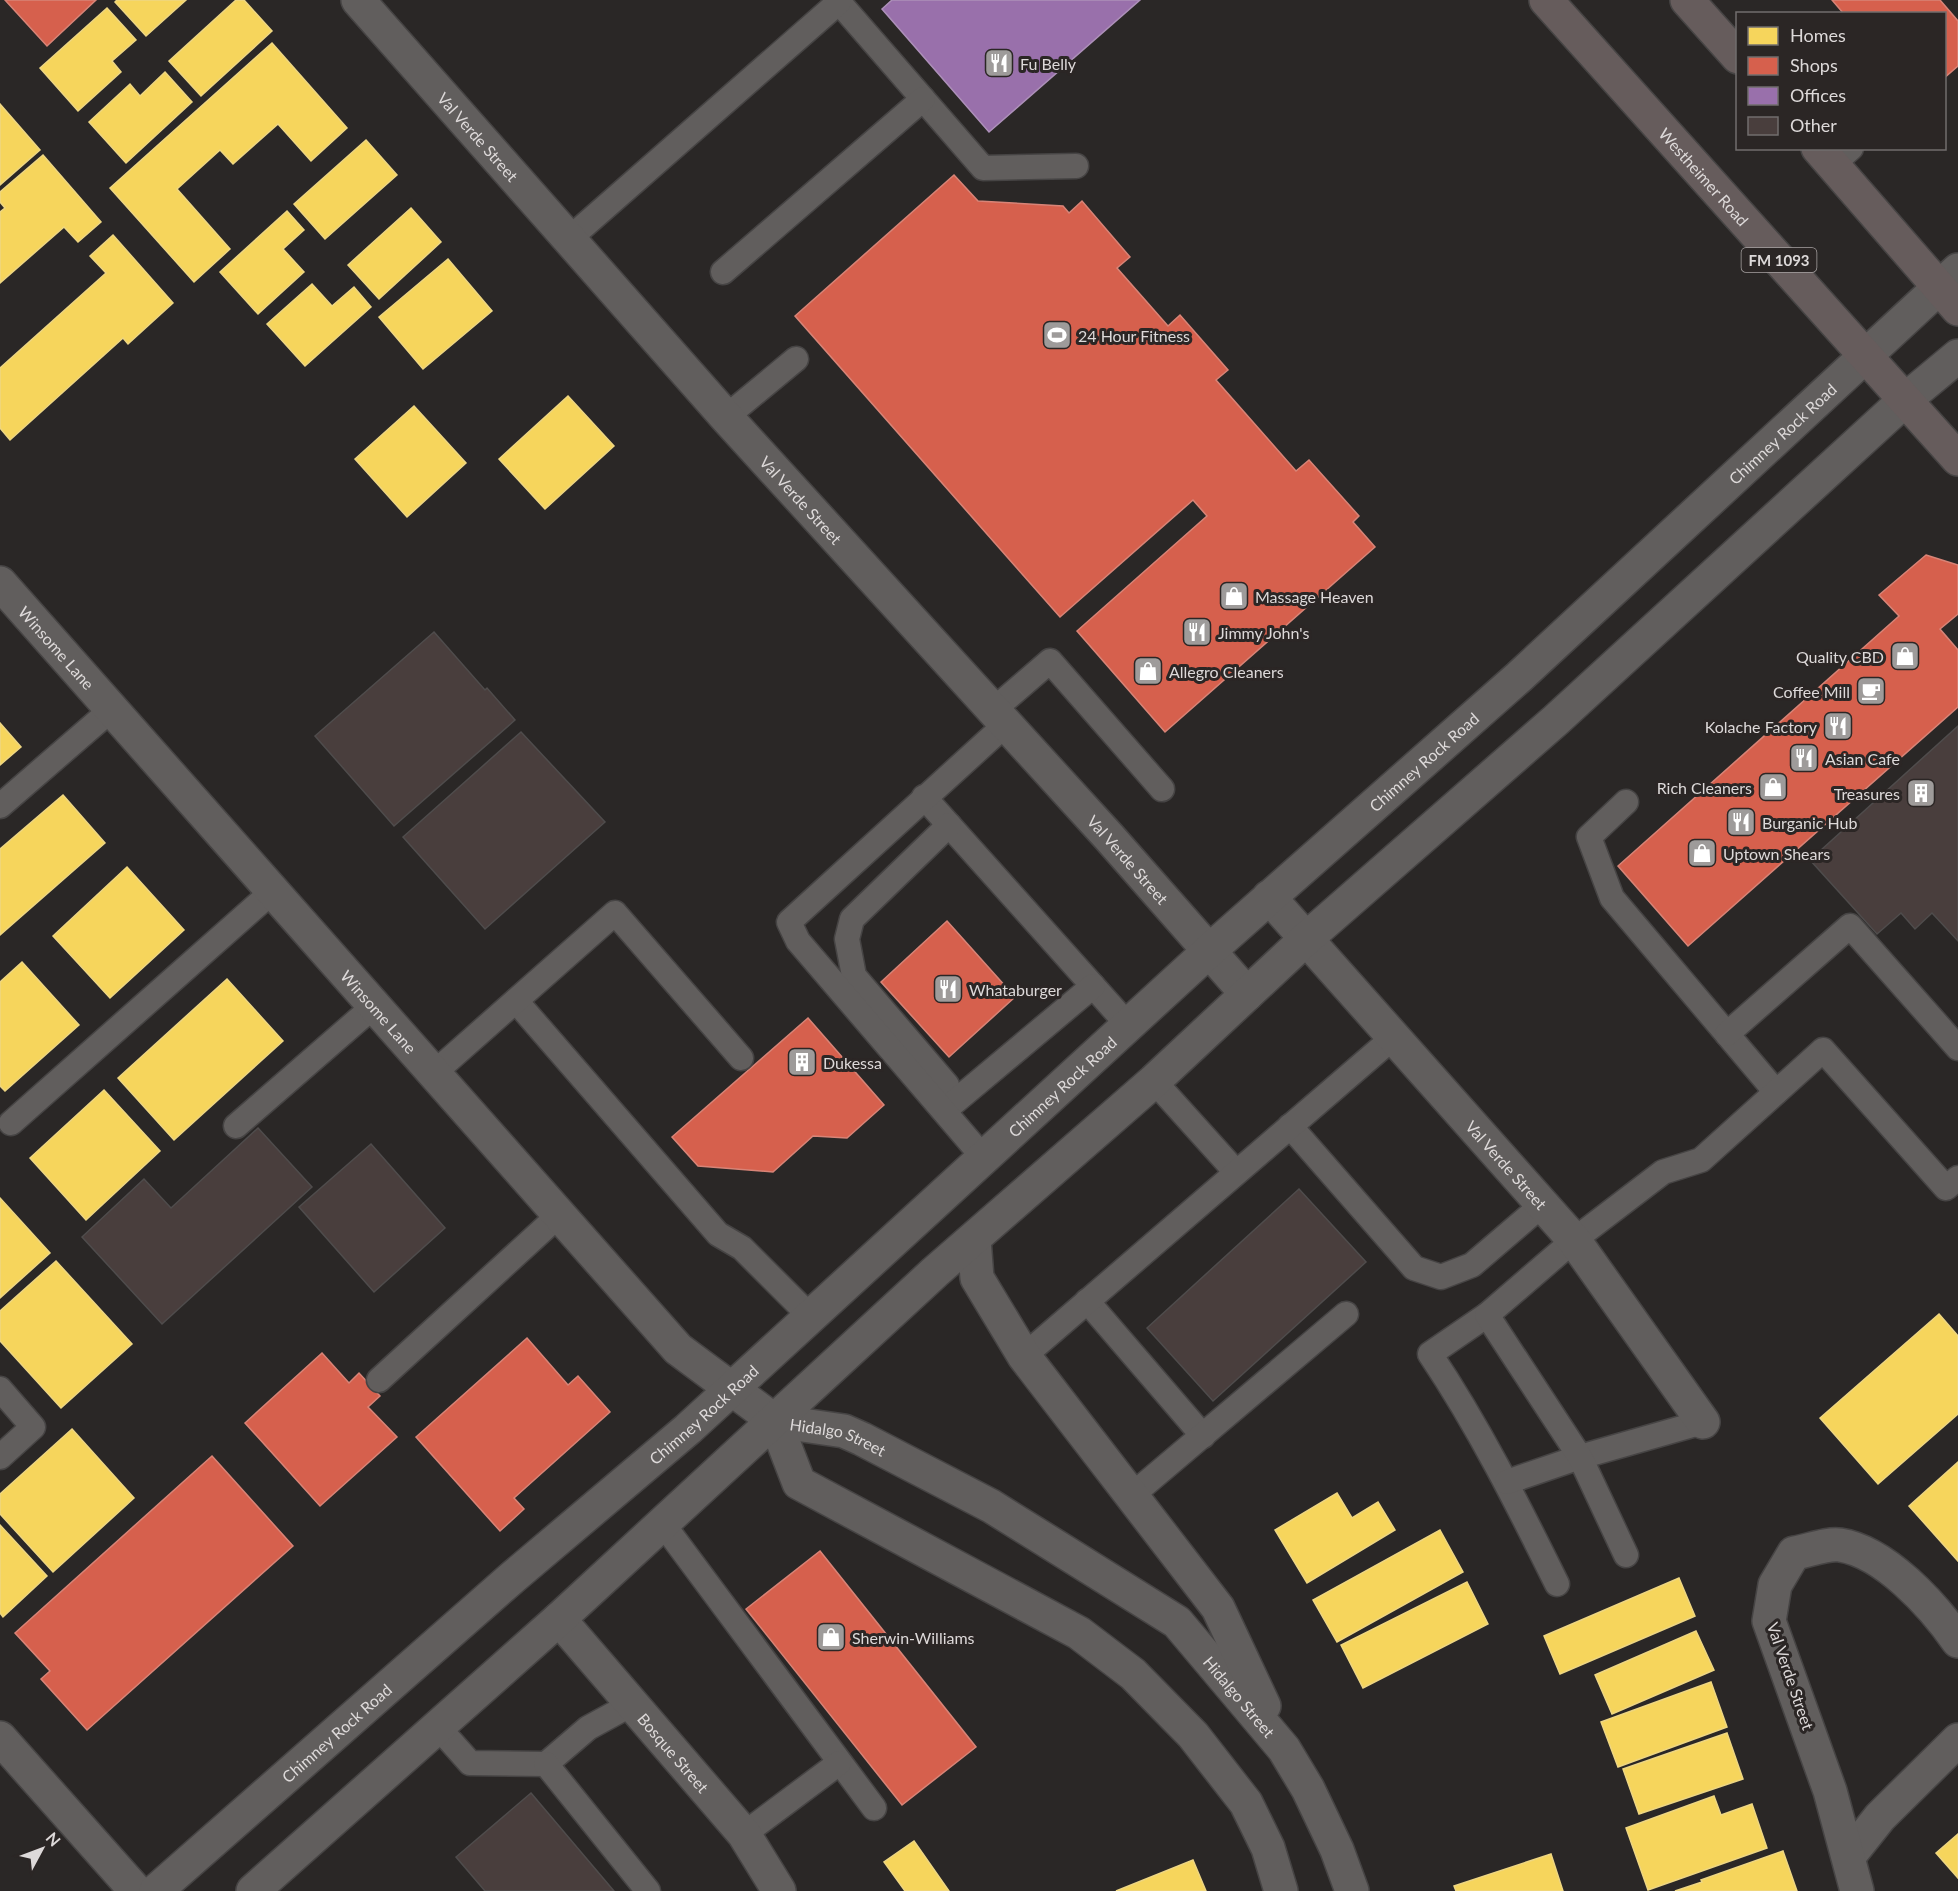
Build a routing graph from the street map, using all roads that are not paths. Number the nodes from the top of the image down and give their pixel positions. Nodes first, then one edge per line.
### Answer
1 (1546, 0) edge
2 (1687, 0) edge
3 (361, 1) edge
4 (838, 1) edge
5 (1736, 56) edge
6 (923, 99) junction
7 (1834, 154) edge
8 (1076, 166) dead end
9 (569, 239) junction
10 (723, 272) dead end
11 (1951, 288) edge
12 (1866, 356) junction
13 (1958, 356) edge
14 (796, 359) dead end
15 (1905, 400) junction
16 (726, 417) junction
17 (1958, 459) edge
18 (5, 598) edge
19 (112, 709) junction
20 (999, 718) junction
21 (1162, 789) dead end
22 (924, 797) junction
23 (1626, 802) dead end
24 (0, 806) edge
25 (949, 825) junction
26 (273, 891) junction
27 (1269, 897) junction
28 (1306, 938) junction
29 (1209, 951) junction
30 (1093, 986) junction
31 (1247, 994) junction
32 (516, 1001) junction
33 (374, 1006) junction
34 (1128, 1025) junction
35 (1727, 1034) junction
36 (1395, 1036) junction
37 (1958, 1048) edge
38 (741, 1058) dead end
39 (434, 1073) junction
40 (1154, 1081) junction
41 (1776, 1092) junction
42 (945, 1110) junction
43 (11, 1123) dead end
44 (236, 1126) dead end
45 (1290, 1126) junction
46 (983, 1157) junction
47 (1236, 1172) junction
48 (1958, 1178) edge
49 (1542, 1205) junction
50 (559, 1215) junction
51 (974, 1239) junction
52 (1574, 1240) junction
53 (1086, 1301) junction
54 (1346, 1314) dead end
55 (1487, 1315) junction
56 (812, 1318) junction
57 (1024, 1356) junction
58 (379, 1380) dead end
59 (0, 1389) edge
60 (731, 1390) junction
61 (775, 1421) junction
62 (1703, 1422) joint
63 (1203, 1436) junction
64 (1580, 1457) junction
65 (0, 1458) edge
66 (1507, 1482) junction
67 (1131, 1496) junction
68 (663, 1524) junction
69 (1626, 1555) dead end
70 (1557, 1584) dead end
71 (559, 1619) junction
72 (1958, 1641) edge
73 (632, 1704) junction
74 (438, 1727) junction
75 (0, 1738) edge
76 (1958, 1740) edge
77 (1284, 1749) junction
78 (839, 1763) junction
79 (546, 1764) junction
80 (874, 1808) dead end
81 (744, 1834) junction
82 (1849, 1857) junction
83 (136, 1891) edge
84 (156, 1891) edge
85 (253, 1891) edge
86 (648, 1891) edge
87 (779, 1891) edge
88 (1281, 1891) edge
89 (1352, 1891) edge
90 (1857, 1891) edge

1 - 12 main road, Westheimer Road / FM 1093
2 - 5 main road
3 - 9 street, Val Verde Street
4 - 6 lane
4 - 9 lane
6 - 8 lane
6 - 10 lane
7 - 11 main road
9 - 16 street, Val Verde Street
11 - 12 street, Chimney Rock Road
12 - 15 main road, Westheimer Road / FM 1093
12 - 27 street, Chimney Rock Road
13 - 15 street
14 - 16 lane
15 - 17 main road, Westheimer Road / FM 1093
15 - 28 street
16 - 20 street, Val Verde Street
18 - 19 street, Winsome Lane
19 - 24 lane
19 - 26 street, Winsome Lane
20 - 21 lane
20 - 22 lane
20 - 29 street, Val Verde Street
22 - 25 lane
22 - 42 lane
23 - 35 lane
25 - 30 lane
25 - 42 lane
26 - 33 street, Winsome Lane
26 - 43 lane
27 - 28 street, Val Verde Street
27 - 29 street, Chimney Rock Road
28 - 31 street
28 - 36 street, Val Verde Street
29 - 31 street, Val Verde Street
29 - 34 street, Chimney Rock Road
30 - 34 lane
30 - 42 lane
31 - 40 street
32 - 38 lane
32 - 39 lane
32 - 56 lane
33 - 39 street, Winsome Lane
33 - 44 lane
34 - 46 street, Chimney Rock Road
35 - 37 lane
35 - 41 lane
36 - 45 lane
36 - 49 street, Val Verde Street
39 - 50 street, Winsome Lane
40 - 47 lane
40 - 51 street
41 - 48 lane
41 - 52 lane
42 - 46 lane
45 - 47 lane
45 - 49 lane
46 - 56 street, Chimney Rock Road
47 - 53 lane
49 - 52 street, Val Verde Street
50 - 58 lane
50 - 60 street, Winsome Lane
51 - 57 street
51 - 61 street
52 - 55 lane
52 - 62 street, Val Verde Street
53 - 57 lane
53 - 63 lane
54 - 63 lane
55 - 64 lane
55 - 66 lane
56 - 60 street, Chimney Rock Road
57 - 67 street
59 - 65 lane
60 - 61 street, Winsome Lane
60 - 84 street, Chimney Rock Road
61 - 68 street
61 - 77 street, Hidalgo Street
61 - 88 street, Hidalgo Street
62 - 64 lane
63 - 67 lane
64 - 66 lane
64 - 69 lane
66 - 70 lane
67 - 77 street
68 - 71 street
68 - 78 lane
71 - 73 street, Bosque Street
71 - 74 street
72 - 82 street, Val Verde Street
73 - 79 lane
73 - 81 street, Bosque Street
74 - 79 lane
74 - 85 street
75 - 83 street
76 - 82 street
77 - 89 street, Hidalgo Street
78 - 80 lane
78 - 81 lane
79 - 86 lane
81 - 87 street, Bosque Street
82 - 90 street, Val Verde Street

